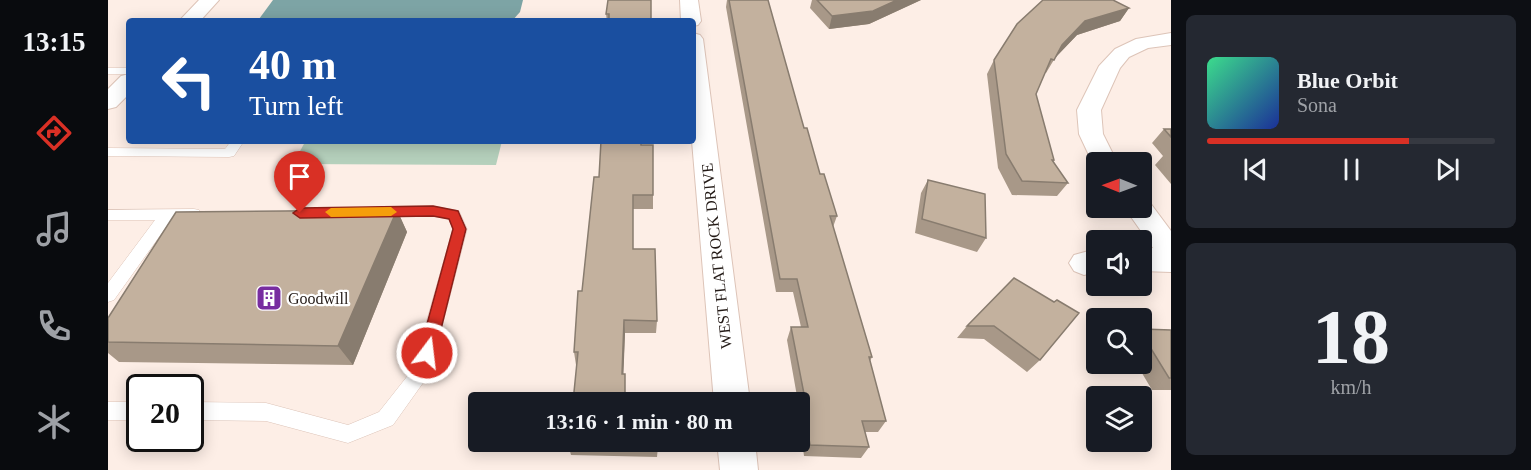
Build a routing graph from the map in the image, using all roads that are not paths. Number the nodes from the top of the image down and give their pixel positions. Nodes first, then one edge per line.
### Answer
1 (210, 0) edge
2 (689, 0) edge
3 (192, 18) edge
4 (691, 18) edge
5 (1171, 39) edge
6 (696, 67) edge
7 (108, 71) edge
8 (126, 71) edge
9 (126, 84) edge
10 (108, 102) edge
11 (161, 144) edge
12 (236, 144) edge
13 (108, 152) edge
14 (154, 152) junction
15 (1099, 152) edge
16 (364, 212) edge
17 (167, 214) junction
18 (213, 214) edge
19 (108, 215) edge
20 (1145, 218) edge
21 (1171, 252) edge
22 (1152, 260) edge
23 (1171, 260) edge
24 (108, 295) edge
25 (731, 392) edge
26 (108, 411) edge
27 (126, 411) edge
28 (204, 411) edge
29 (737, 452) edge
30 (739, 470) edge

1 - 3 street
2 - 4 street
5 - 15 street
6 - 25 street, WEST FLAT ROCK DRIVE
7 - 8 lane
9 - 10 street
11 - 14 lane
12 - 14 lane
13 - 14 lane
16 - 28 lane
17 - 18 lane
17 - 19 lane
17 - 24 lane
20 - 21 street
22 - 23 street
26 - 27 lane
29 - 30 street

